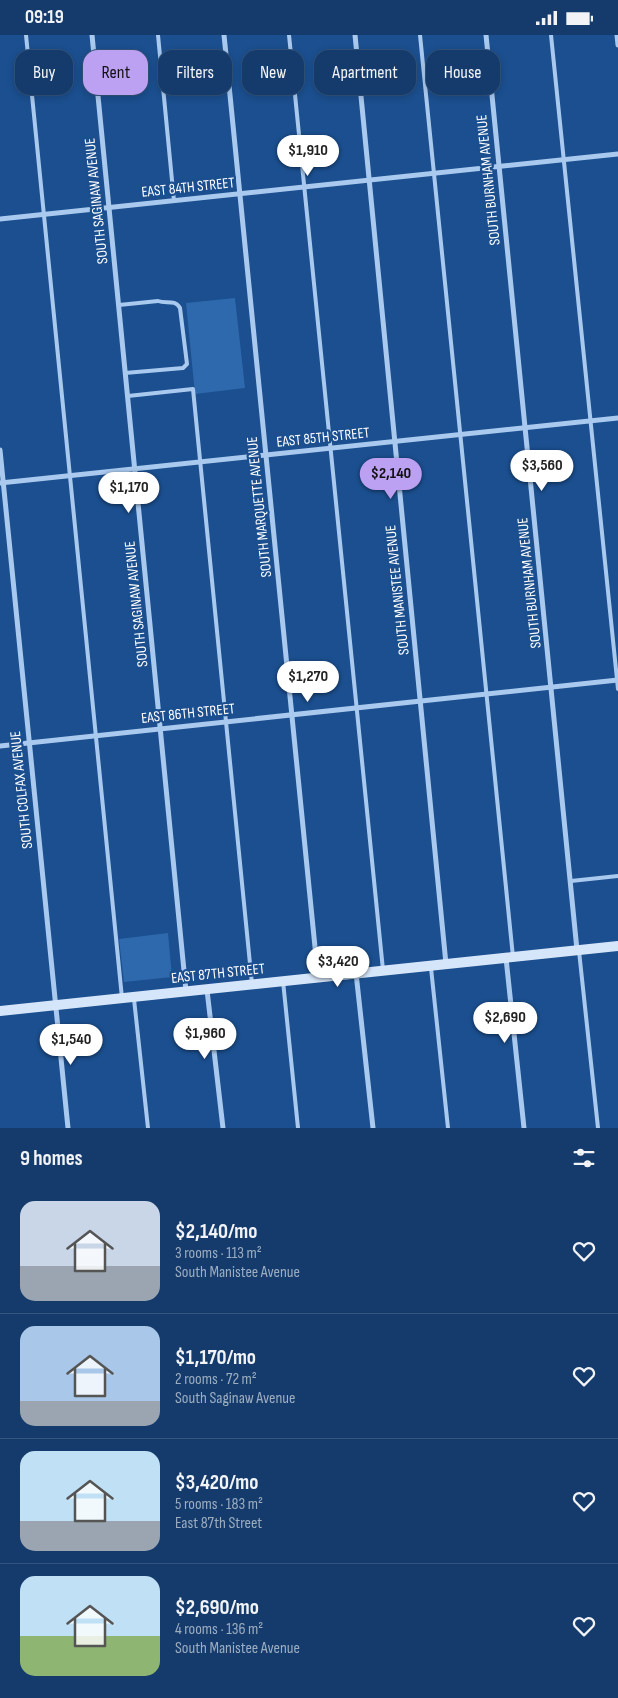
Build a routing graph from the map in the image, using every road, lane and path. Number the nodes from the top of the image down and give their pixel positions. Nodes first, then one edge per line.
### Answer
1 (26, 35) edge
2 (92, 35) edge
3 (158, 35) edge
4 (224, 35) edge
5 (289, 35) edge
6 (355, 35) edge
7 (420, 35) edge
8 (486, 35) edge
9 (551, 35) edge
10 (617, 35) edge
11 (618, 45) edge
12 (618, 154) edge
13 (564, 160) junction
14 (500, 167) junction
15 (434, 173) junction
16 (369, 180) junction
17 (305, 187) junction
18 (240, 194) junction
19 (174, 201) junction
20 (109, 208) junction
21 (44, 215) junction
22 (0, 219) edge
23 (119, 305) junction
24 (125, 373) junction
25 (128, 396) junction
26 (618, 418) edge
27 (590, 421) junction
28 (525, 428) junction
29 (462, 435) junction
30 (395, 442) junction
31 (331, 448) junction
32 (0, 449) edge
33 (266, 455) junction
34 (200, 462) junction
35 (135, 469) junction
36 (70, 476) junction
37 (2, 483) edge
38 (618, 681) edge
39 (552, 687) junction
40 (618, 689) edge
41 (486, 694) junction
42 (421, 701) junction
43 (357, 708) junction
44 (292, 715) junction
45 (226, 722) junction
46 (160, 729) junction
47 (96, 735) junction
48 (29, 743) junction
49 (0, 746) edge
50 (618, 876) edge
51 (571, 881) junction
52 (618, 946) edge
53 (578, 950) junction
54 (509, 957) junction
55 (446, 964) junction
56 (431, 965) junction
57 (383, 971) junction
58 (356, 973) junction
59 (318, 977) junction
60 (283, 981) junction
61 (252, 984) junction
62 (207, 989) junction
63 (186, 991) junction
64 (134, 997) junction
65 (122, 998) junction
66 (54, 1005) junction
67 (0, 1011) edge
68 (68, 1128) edge
69 (148, 1128) edge
70 (223, 1128) edge
71 (298, 1128) edge
72 (373, 1128) edge
73 (448, 1128) edge
74 (524, 1128) edge
75 (598, 1128) edge

1 - 21 lane
2 - 20 street, SOUTH SAGINAW AVENUE
3 - 19 lane
4 - 18 street, SOUTH MARQUETTE AVENUE
5 - 17 lane
6 - 16 street, SOUTH MANISTEE AVENUE
7 - 15 lane
8 - 14 street, SOUTH BURNHAM AVENUE
9 - 13 lane
10 - 11 street
12 - 13 street, EAST 84TH STREET
13 - 14 street, EAST 84TH STREET
13 - 27 lane
14 - 15 street, EAST 84TH STREET
14 - 28 street, SOUTH BURNHAM AVENUE
15 - 16 street, EAST 84TH STREET
15 - 29 lane
16 - 17 street, EAST 84TH STREET
16 - 30 street, SOUTH MANISTEE AVENUE
17 - 18 street, EAST 84TH STREET
17 - 31 lane
18 - 19 street, EAST 84TH STREET
18 - 33 street, SOUTH MARQUETTE AVENUE
19 - 20 street, EAST 84TH STREET
20 - 21 street, EAST 84TH STREET
20 - 23 street, SOUTH SAGINAW AVENUE
21 - 22 street, EAST 84TH STREET
21 - 36 lane
23 - 24 street, SOUTH SAGINAW AVENUE
23 - 24 lane
24 - 25 street, SOUTH SAGINAW AVENUE
25 - 34 lane
25 - 35 street, SOUTH SAGINAW AVENUE
26 - 27 street, EAST 85TH STREET
27 - 28 street, EAST 85TH STREET
27 - 38 lane
28 - 29 street, EAST 85TH STREET
28 - 39 street, SOUTH BURNHAM AVENUE
29 - 30 street, EAST 85TH STREET
29 - 41 lane
30 - 31 street, EAST 85TH STREET
30 - 42 street, SOUTH MANISTEE AVENUE
31 - 33 street, EAST 85TH STREET
31 - 43 lane
32 - 37 street, SOUTH COLFAX AVENUE
33 - 34 street, EAST 85TH STREET
33 - 44 street, SOUTH MARQUETTE AVENUE
34 - 35 street, EAST 85TH STREET
34 - 45 lane
35 - 36 street, EAST 85TH STREET
35 - 46 street, SOUTH SAGINAW AVENUE
36 - 37 street, EAST 85TH STREET
36 - 47 lane
37 - 48 street, SOUTH COLFAX AVENUE
38 - 39 street, EAST 86TH STREET
38 - 40 lane
39 - 41 street, EAST 86TH STREET
39 - 51 street, SOUTH BURNHAM AVENUE
41 - 42 street, EAST 86TH STREET
41 - 54 lane
42 - 43 street, EAST 86TH STREET
42 - 55 street, SOUTH MANISTEE AVENUE
43 - 44 street, EAST 86TH STREET
43 - 57 lane
44 - 45 street, EAST 86TH STREET
44 - 59 street, SOUTH MARQUETTE AVENUE
45 - 46 street, EAST 86TH STREET
45 - 61 lane
46 - 47 street, EAST 86TH STREET
46 - 63 street, SOUTH SAGINAW AVENUE
47 - 48 street, EAST 86TH STREET
47 - 65 lane
48 - 49 street, EAST 86TH STREET
48 - 66 street, SOUTH COLFAX AVENUE
50 - 51 lane
51 - 53 street, SOUTH BURNHAM AVENUE
52 - 53 main road, EAST 87TH STREET
53 - 54 main road, EAST 87TH STREET
53 - 75 lane
54 - 55 main road, EAST 87TH STREET
54 - 74 street
55 - 56 main road, EAST 87TH STREET
56 - 57 main road, EAST 87TH STREET
56 - 73 lane
57 - 58 main road, EAST 87TH STREET
58 - 59 main road, EAST 87TH STREET
58 - 72 street
59 - 60 main road, EAST 87TH STREET
60 - 61 main road, EAST 87TH STREET
60 - 71 lane
61 - 62 main road, EAST 87TH STREET
62 - 63 main road, EAST 87TH STREET
62 - 70 street
63 - 64 main road, EAST 87TH STREET
64 - 65 main road, EAST 87TH STREET
64 - 69 lane
65 - 66 main road, EAST 87TH STREET
66 - 67 main road, EAST 87TH STREET
66 - 68 street, SOUTH COLFAX AVENUE

